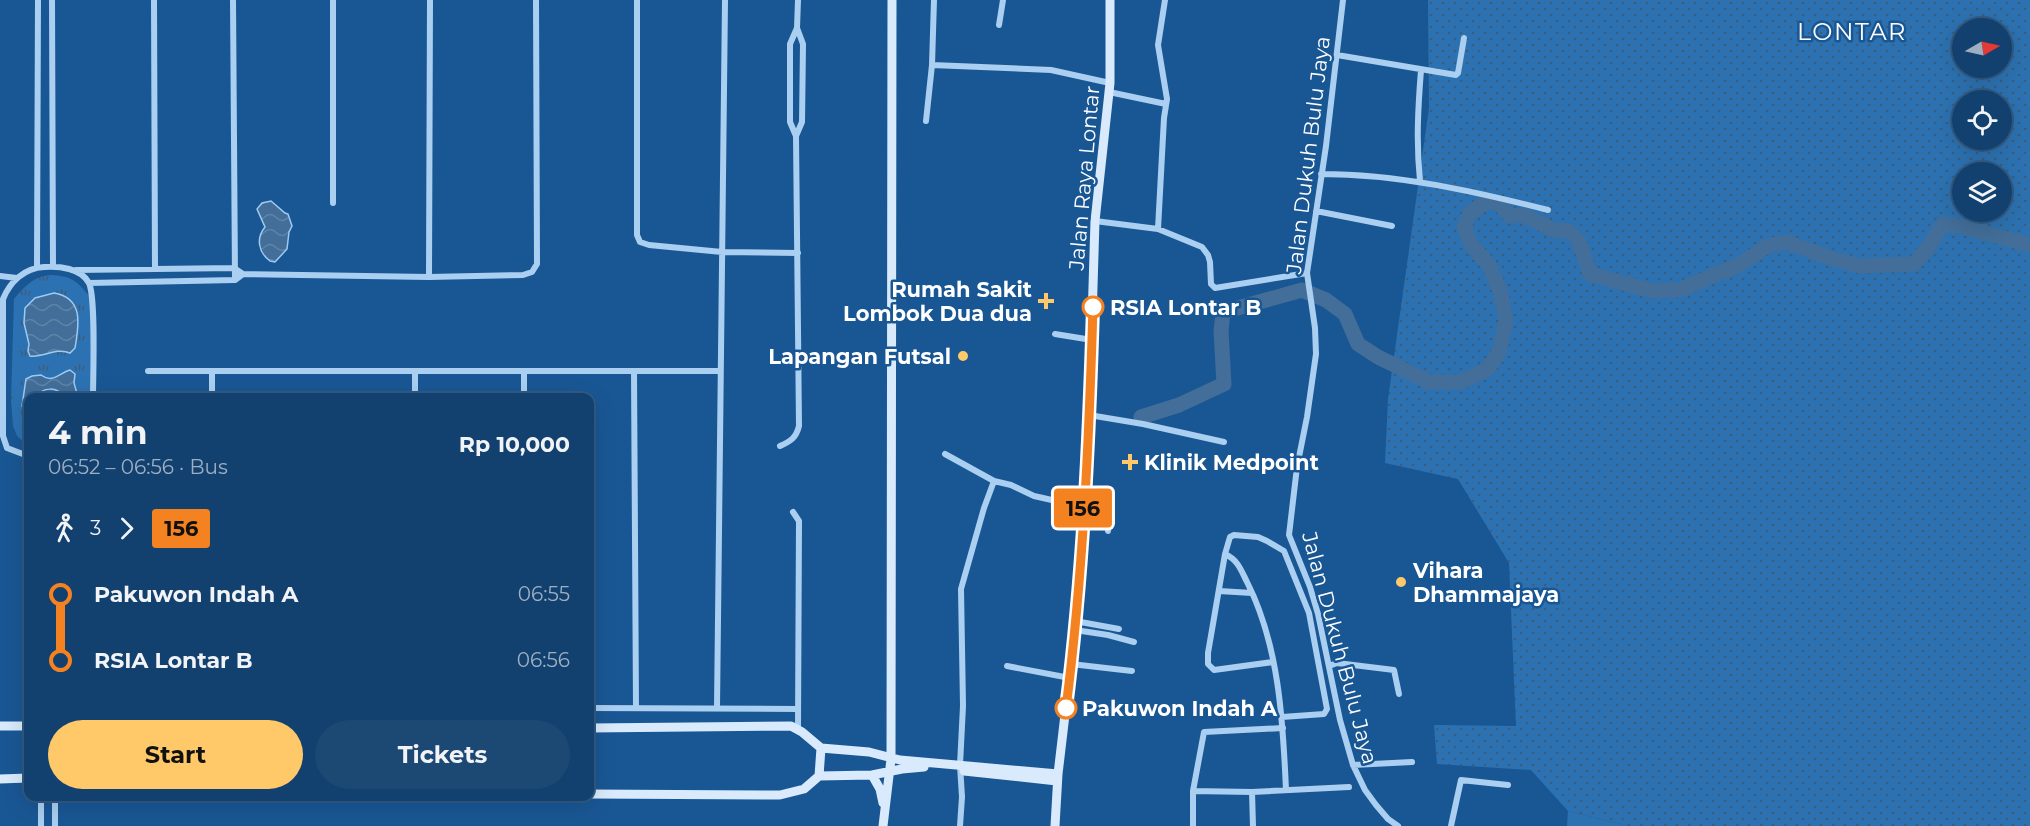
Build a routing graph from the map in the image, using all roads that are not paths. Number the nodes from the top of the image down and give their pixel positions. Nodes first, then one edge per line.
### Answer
1 (38, 0) edge
2 (52, 0) edge
3 (154, 0) edge
4 (233, 0) edge
5 (333, 0) edge
6 (430, 0) edge
7 (536, 0) edge
8 (637, 0) edge
9 (725, 0) edge
10 (798, 0) edge
11 (892, 0) edge
12 (934, 0) edge
13 (1003, 0) edge
14 (1110, 0) edge
15 (1165, 0) edge
16 (1343, 0) edge
17 (999, 24) dead end
18 (797, 28) junction
19 (1464, 38) dead end
20 (1337, 55) junction
21 (932, 65) junction
22 (1421, 70) junction
23 (1109, 88) junction
24 (1166, 104) junction
25 (926, 121) dead end
26 (796, 136) junction
27 (1321, 174) junction
28 (1420, 181) junction
29 (333, 203) dead end
30 (1548, 210) dead end
31 (1316, 211) junction
32 (1095, 221) junction
33 (1392, 226) dead end
34 (1158, 229) junction
35 (722, 252) junction
36 (798, 253) junction
37 (53, 266) junction
38 (37, 267) junction
39 (234, 268) junction
40 (155, 269) junction
41 (76, 270) junction
42 (1307, 273) junction
43 (243, 274) junction
44 (0, 276) edge
45 (429, 277) junction
46 (17, 278) junction
47 (235, 280) junction
48 (89, 283) junction
49 (3, 290) edge
50 (1055, 334) dead end
51 (1092, 340) junction
52 (148, 371) dead end
53 (212, 371) junction
54 (415, 371) junction
55 (524, 371) junction
56 (634, 371) junction
57 (720, 371) junction
58 (93, 393) edge
59 (212, 393) edge
60 (415, 393) edge
61 (524, 393) edge
62 (1089, 415) junction
63 (1224, 442) dead end
64 (780, 446) dead end
65 (24, 454) edge
66 (945, 454) dead end
67 (994, 481) junction
68 (1083, 509) junction
69 (793, 512) dead end
70 (1108, 531) dead end
71 (1225, 554) junction
72 (1219, 591) junction
73 (1252, 593) junction
74 (1075, 626) junction
75 (1119, 629) dead end
76 (1134, 642) dead end
77 (1273, 662) junction
78 (1074, 664) junction
79 (1007, 666) dead end
80 (1329, 666) junction
81 (1132, 671) dead end
82 (1070, 678) junction
83 (1399, 694) dead end
84 (594, 708) edge
85 (636, 708) junction
86 (717, 708) junction
87 (798, 709) junction
88 (1282, 717) junction
89 (0, 726) edge
90 (24, 726) edge
91 (791, 726) junction
92 (594, 728) edge
93 (1283, 728) junction
94 (821, 748) junction
95 (891, 759) junction
96 (1413, 762) dead end
97 (1353, 765) junction
98 (960, 768) junction
99 (889, 772) junction
100 (872, 775) junction
101 (819, 776) junction
102 (24, 778) edge
103 (1058, 778) junction
104 (0, 779) edge
105 (1509, 785) dead end
106 (1349, 787) dead end
107 (1286, 790) junction
108 (1192, 791) junction
109 (1252, 792) junction
110 (594, 794) edge
111 (41, 801) edge
112 (55, 801) edge
113 (885, 811) junction
114 (41, 824) edge
115 (55, 824) edge
116 (884, 826) edge
117 (960, 826) edge
118 (1055, 826) edge
119 (1193, 826) edge
120 (1253, 826) edge
121 (1398, 826) edge
122 (1451, 826) edge

1 - 38 street
2 - 37 street
3 - 40 street
4 - 39 street
5 - 29 street
6 - 45 street
7 - 45 street
8 - 35 street
9 - 35 street
10 - 18 street
11 - 95 street
12 - 21 street
13 - 17 street
14 - 23 street, Jalan Raya Lontar
15 - 24 street
16 - 20 street, Jalan Dukuh Bulu Jaya
18 - 26 street
18 - 26 street
19 - 22 street
20 - 22 street
20 - 27 street, Jalan Dukuh Bulu Jaya
21 - 23 street
21 - 25 street
22 - 28 street
23 - 24 street
23 - 32 street, Jalan Raya Lontar
24 - 34 street
26 - 36 street
27 - 28 street
27 - 31 street, Jalan Dukuh Bulu Jaya
28 - 30 street
31 - 33 street
31 - 42 street, Jalan Dukuh Bulu Jaya
32 - 34 street
32 - 51 street, Jalan Raya Lontar
34 - 42 street
35 - 36 street
35 - 57 street
36 - 64 street
37 - 38 street
37 - 41 street
38 - 46 street
39 - 40 street
39 - 43 street
39 - 47 street
40 - 41 street
41 - 48 street
42 - 80 street, Jalan Dukuh Bulu Jaya
43 - 45 street
43 - 47 street
44 - 46 street
46 - 49 street
47 - 48 street
48 - 58 street
49 - 65 street
50 - 51 street
51 - 62 street, Jalan Raya Lontar
52 - 53 street
53 - 54 street
53 - 59 street
54 - 55 street
54 - 60 street
55 - 56 street
55 - 61 street
56 - 57 street
56 - 85 street
57 - 86 street
62 - 63 street
62 - 68 street, Jalan Raya Lontar
66 - 67 street
67 - 68 street
67 - 98 street
68 - 70 street
68 - 74 street, Jalan Raya Lontar
69 - 87 street
71 - 72 street
71 - 73 street
71 - 88 street
72 - 73 street
72 - 77 street
73 - 77 street
74 - 75 street
74 - 76 street
74 - 78 street, Jalan Raya Lontar
77 - 88 street
78 - 81 street
78 - 82 street, Jalan Raya Lontar
79 - 82 street
80 - 83 street
80 - 97 street, Jalan Dukuh Bulu Jaya
82 - 103 street, Jalan Raya Lontar
84 - 85 street
85 - 86 street
86 - 87 street
87 - 91 street
88 - 93 street
89 - 90 street
91 - 92 street
91 - 94 street
93 - 107 street
93 - 108 street
94 - 95 street
94 - 101 street
95 - 98 street
95 - 99 street
96 - 97 street
97 - 121 street, Jalan Dukuh Bulu Jaya
98 - 99 street
98 - 103 street
98 - 117 street
99 - 100 street
99 - 113 street
100 - 101 street
100 - 113 street
101 - 110 street
102 - 104 street
103 - 118 street, Jalan Raya Lontar
105 - 122 street
106 - 107 street
107 - 109 street
108 - 109 street
108 - 119 street
109 - 120 street
111 - 114 street
112 - 115 street
113 - 116 street
114 - 115 street

